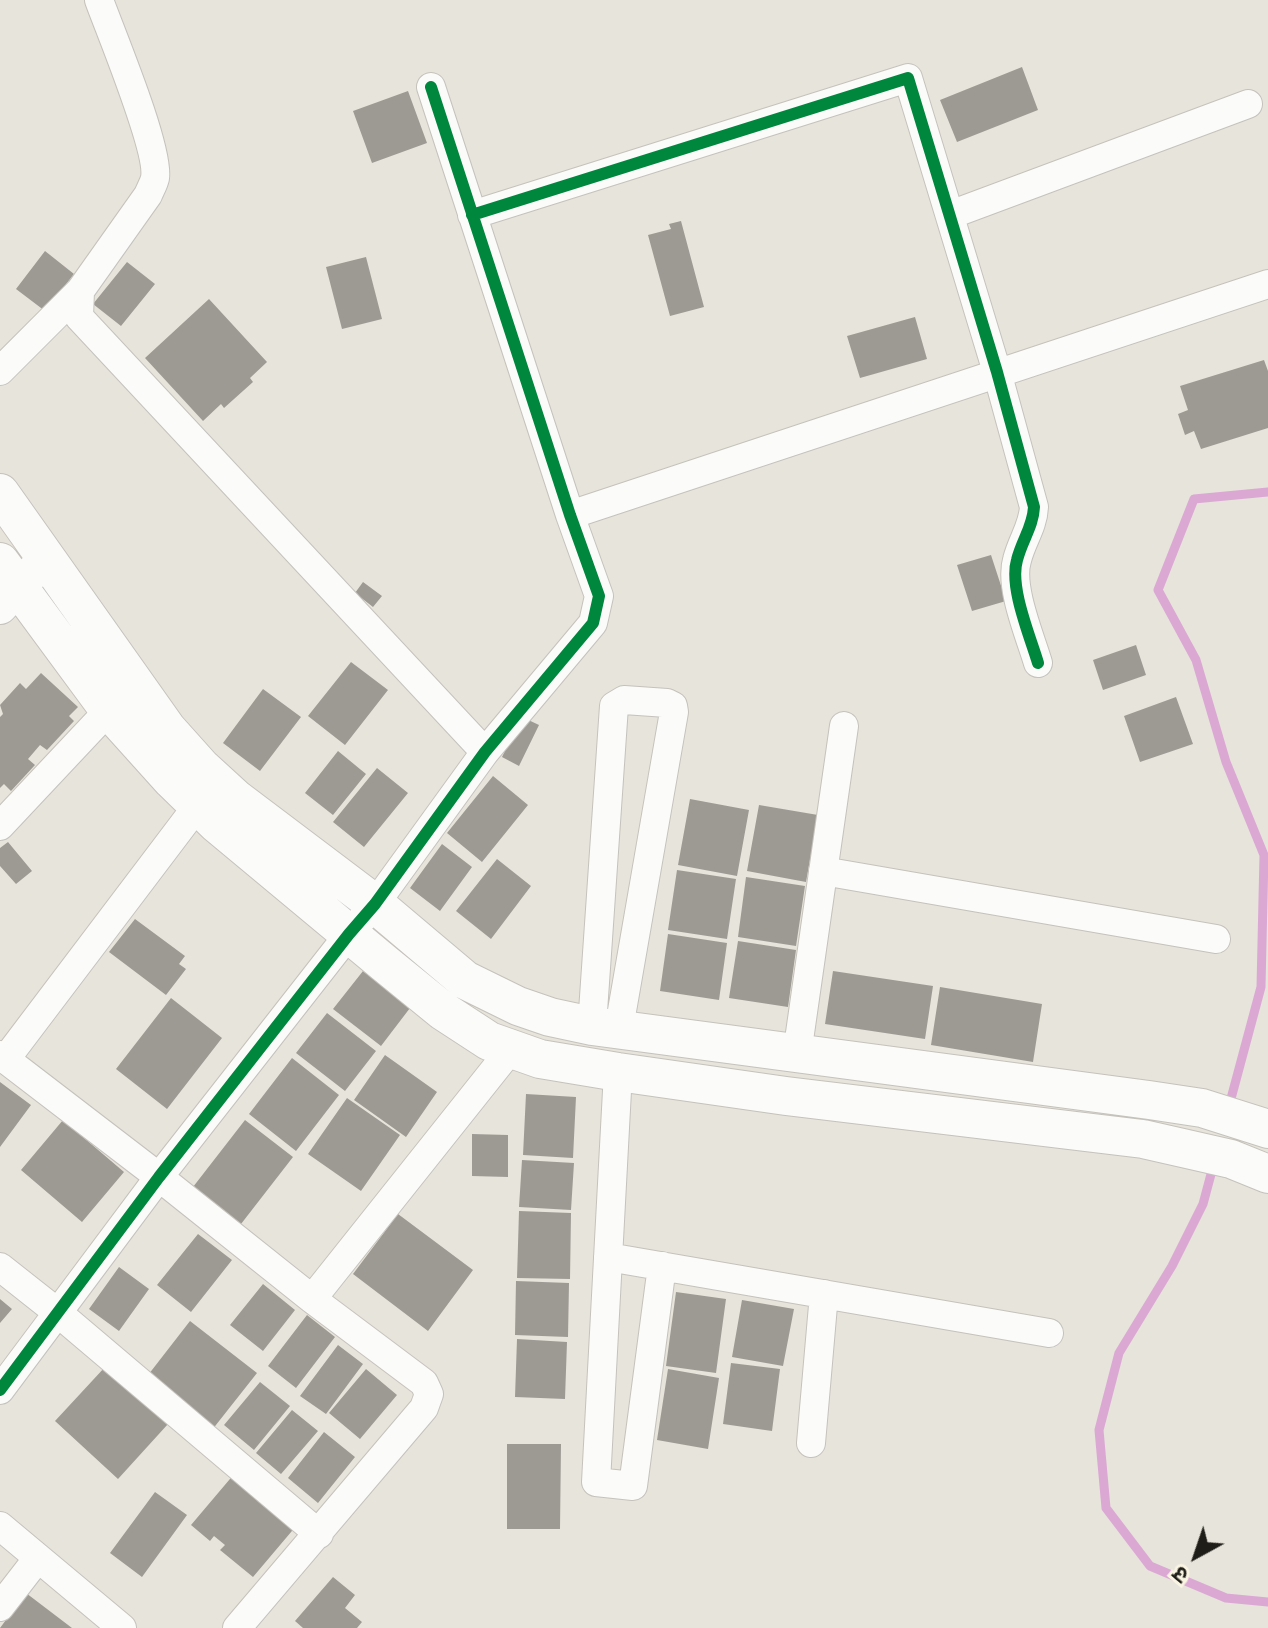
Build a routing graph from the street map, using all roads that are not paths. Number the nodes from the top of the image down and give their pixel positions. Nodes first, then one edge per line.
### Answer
1 (99, 0) edge
2 (431, 87) dead end
3 (1248, 104) dead end
4 (472, 215) junction
5 (950, 215) junction
6 (1268, 284) edge
7 (80, 291) junction
8 (0, 371) edge
9 (997, 372) junction
10 (0, 493) edge
11 (570, 515) junction
12 (12, 540) edge
13 (46, 558) junction
14 (6, 586) edge
15 (1038, 663) dead end
16 (109, 710) junction
17 (844, 726) dead end
18 (485, 752) junction
19 (198, 805) junction
20 (0, 826) edge
21 (823, 871) junction
22 (375, 904) junction
23 (349, 934) junction
24 (1216, 939) dead end
25 (606, 1027) junction
26 (511, 1049) junction
27 (797, 1054) junction
28 (3, 1058) edge
29 (618, 1072) junction
30 (1257, 1150) edge
31 (159, 1177) junction
32 (608, 1257) junction
33 (662, 1266) junction
34 (0, 1267) edge
35 (824, 1294) junction
36 (312, 1299) junction
37 (57, 1312) junction
38 (1049, 1333) dead end
39 (0, 1390) edge
40 (811, 1443) dead end
41 (0, 1526) edge
42 (319, 1534) junction
43 (38, 1558) junction
44 (0, 1607) edge
45 (122, 1628) edge
46 (237, 1628) edge

1 - 7 street
2 - 4 street
3 - 5 street
4 - 5 street
4 - 11 street
5 - 9 street
6 - 9 street
7 - 8 street
7 - 18 street
9 - 11 street
9 - 15 street
10 - 12 main road
11 - 18 street
12 - 13 main road
13 - 14 street
13 - 22 main road
14 - 16 main road
16 - 19 main road
16 - 20 street
17 - 21 street
18 - 22 street
19 - 23 main road
19 - 28 street
21 - 24 street
21 - 27 street
22 - 23 street
22 - 25 main road
23 - 26 main road
23 - 31 street
25 - 25 street
25 - 27 main road
26 - 29 main road
26 - 36 street
27 - 30 main road
28 - 31 street
29 - 30 main road
29 - 32 street
31 - 36 street
31 - 37 street
32 - 33 street
32 - 33 street
33 - 35 street
34 - 37 street
35 - 38 street
35 - 40 street
36 - 42 street
37 - 39 street
37 - 42 street
41 - 43 street
42 - 46 street
43 - 44 street
43 - 45 street

